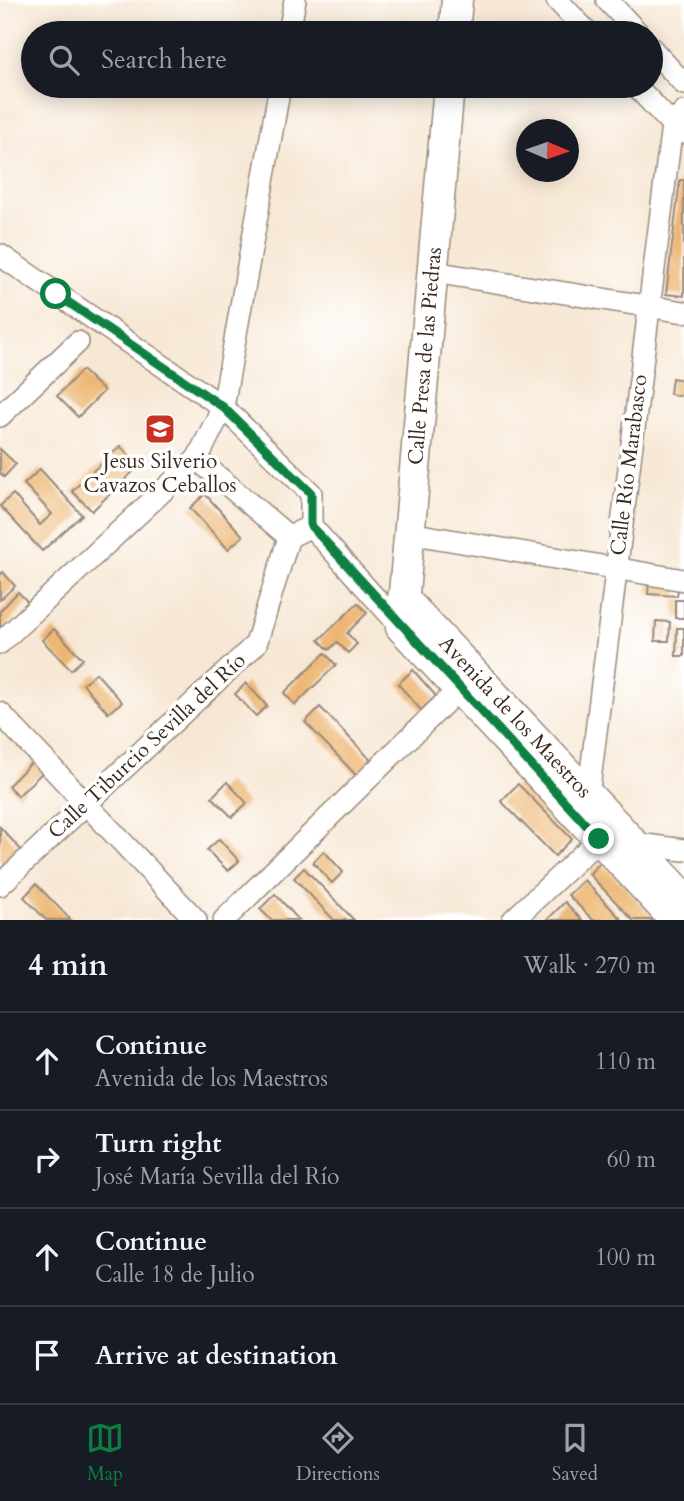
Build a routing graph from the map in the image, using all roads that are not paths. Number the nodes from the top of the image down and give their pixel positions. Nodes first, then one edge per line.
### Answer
1 (295, 0) edge
2 (457, 0) edge
3 (557, 0) edge
4 (607, 0) edge
5 (291, 21) edge
6 (455, 21) edge
7 (577, 21) edge
8 (627, 21) edge
9 (663, 61) edge
10 (684, 84) edge
11 (278, 98) edge
12 (448, 98) edge
13 (650, 98) edge
14 (680, 125) edge
15 (0, 255) edge
16 (433, 272) junction
17 (649, 307) junction
18 (684, 313) edge
19 (78, 342) dead end
20 (223, 407) junction
21 (0, 416) edge
22 (197, 459) junction
23 (311, 526) junction
24 (409, 533) junction
25 (289, 537) junction
26 (616, 568) junction
27 (684, 580) edge
28 (402, 612) junction
29 (0, 643) edge
30 (459, 689) junction
31 (0, 713) edge
32 (86, 804) junction
33 (590, 819) junction
34 (631, 843) junction
35 (684, 850) edge
36 (0, 885) edge
37 (684, 897) edge
38 (196, 920) edge
39 (224, 920) edge
40 (513, 920) edge
41 (675, 920) edge

1 - 5 street
2 - 6 street
3 - 7 street
4 - 8 street
9 - 10 street
11 - 20 street
12 - 16 street, Calle Presa de las Piedras
13 - 14 street
14 - 17 street, Calle Río Marabasco
15 - 20 street
16 - 17 street
16 - 24 street, Calle Presa de las Piedras
17 - 18 street
17 - 26 street, Calle Río Marabasco
19 - 21 street
20 - 22 street
20 - 23 street
22 - 25 street
22 - 29 street
23 - 25 street
23 - 28 street
24 - 26 street
24 - 28 street, Calle Presa de las Piedras
25 - 32 street, Calle Tiburcio Sevilla del Río
26 - 27 street
26 - 33 street, Calle Río Marabasco
28 - 30 street
28 - 33 street, Avenida de los Maestros
30 - 33 street
30 - 39 street
31 - 32 street
32 - 36 street, Calle Tiburcio Sevilla del Río
32 - 38 street
33 - 34 street, Avenida de los Maestros
33 - 34 street
33 - 40 street
33 - 41 street
34 - 35 street
34 - 37 street, Avenida de los Maestros

